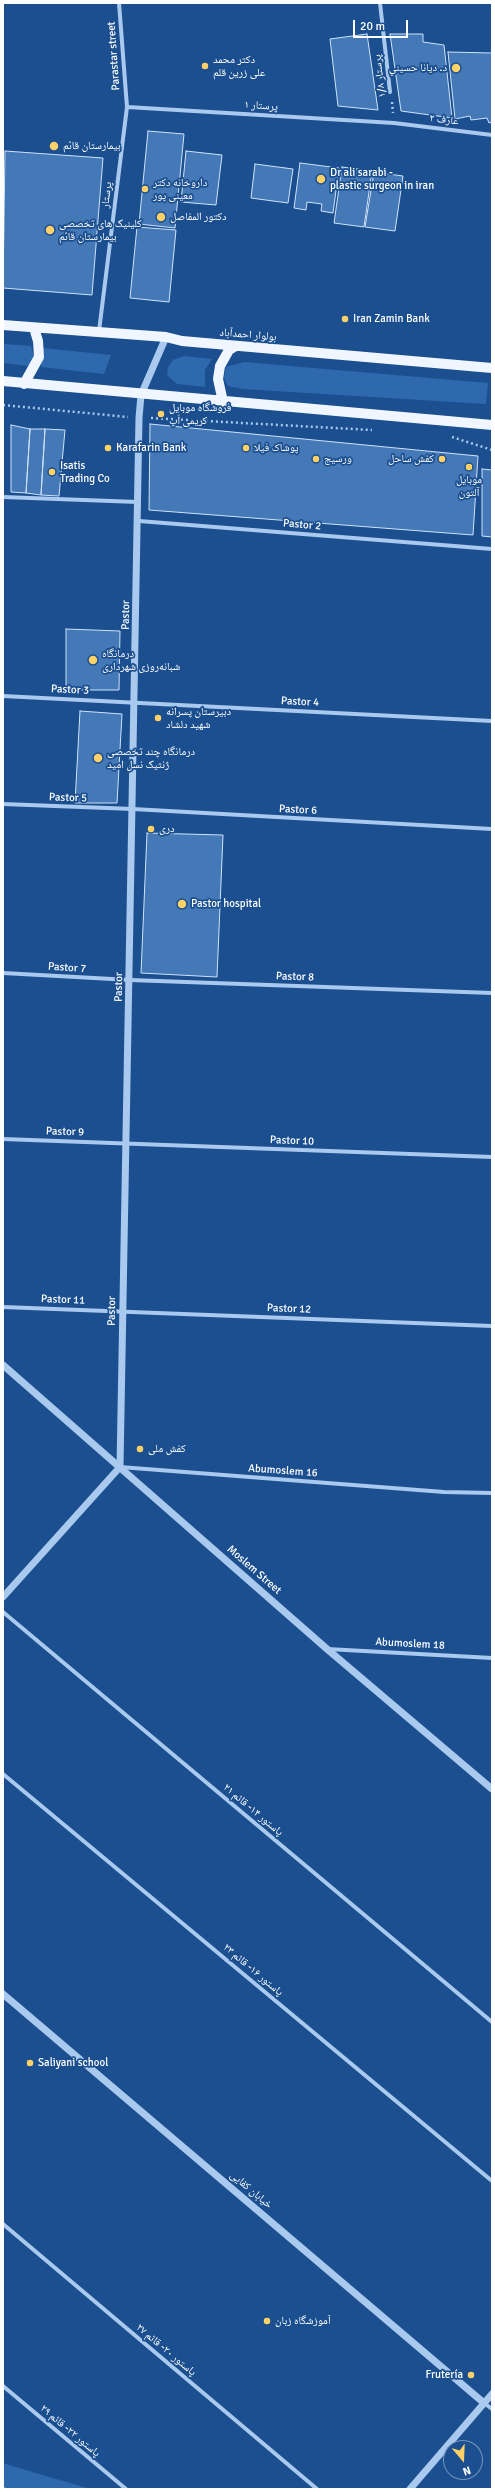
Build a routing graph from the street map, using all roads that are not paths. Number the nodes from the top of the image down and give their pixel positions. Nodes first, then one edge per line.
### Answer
1 (119, 3) edge
2 (380, 3) edge
3 (390, 92) road end
4 (127, 107) junction
5 (394, 123) joint
6 (492, 135) edge
7 (3, 325) edge
8 (34, 328) junction
9 (99, 334) junction
10 (166, 337) junction
11 (236, 346) junction
12 (492, 368) edge
13 (3, 381) edge
14 (24, 384) junction
15 (141, 395) junction
16 (223, 402) junction
17 (492, 425) edge
18 (3, 497) edge
19 (139, 502) junction
20 (139, 521) junction
21 (492, 549) edge
22 (3, 696) edge
23 (135, 703) junction
24 (492, 721) edge
25 (3, 804) edge
26 (133, 809) junction
27 (492, 829) edge
28 (3, 973) edge
29 (130, 980) junction
30 (492, 993) edge
31 (3, 1139) edge
32 (126, 1144) junction
33 (492, 1157) edge
34 (3, 1307) edge
35 (123, 1312) junction
36 (492, 1326) edge
37 (3, 1365) edge
38 (120, 1467) junction
39 (492, 1493) edge
40 (3, 1597) edge
41 (3, 1612) edge
42 (327, 1649) junction
43 (492, 1658) edge
44 (3, 1774) edge
45 (492, 1789) edge
46 (3, 1994) edge
47 (492, 2022) edge
48 (492, 2181) edge
49 (3, 2224) edge
50 (3, 2386) edge
51 (492, 2394) edge
52 (484, 2403) junction
53 (492, 2410) edge
54 (126, 2489) edge
55 (317, 2489) edge
56 (410, 2489) edge

1 - 4 street, Parastar street
2 - 3 street, پرستار ۱/۸
4 - 5 street, پرستار ۱
4 - 9 street, پرستار
5 - 6 street, عارف ۲
7 - 8 main road, بولوار احمدآباد
8 - 9 main road, بولوار احمدآباد
8 - 14 main road
9 - 10 main road, بولوار احمدآباد
10 - 11 main road, بولوار احمدآباد
10 - 15 street, Pastor
11 - 12 main road, بولوار احمدآباد
11 - 16 main road
13 - 14 main road
14 - 15 main road
15 - 16 main road
15 - 19 street, Pastor
16 - 17 main road
18 - 19 street
19 - 20 street, Pastor
20 - 21 street, Pastor 2
20 - 23 street, Pastor
22 - 23 street, Pastor 3
23 - 24 street, Pastor 4
23 - 26 street, Pastor
25 - 26 street, Pastor 5
26 - 27 street, Pastor 6
26 - 29 street, Pastor
28 - 29 street, Pastor 7
29 - 30 street, Pastor 8
29 - 32 street, Pastor
31 - 32 street, Pastor 9
32 - 33 street, Pastor 10
32 - 35 street, Pastor
34 - 35 street, Pastor 11
35 - 36 street, Pastor 12
35 - 38 street, Pastor
37 - 38 street, Moslem Street
38 - 39 street, Abumoslem 16
38 - 40 street
38 - 42 street, Moslem Street
41 - 47 street, پاستور ۱۴- قائم ۲۱
42 - 43 street, Abumoslem 18
42 - 45 street, Moslem Street
44 - 48 street, پاستور ۱۶- قائم ۲۳
46 - 52 street, خیابان کفایی
49 - 55 street, پاستور ۲۰- قائم ۲۷
50 - 54 street, پاستور ۲۲- قائم ۲۹
51 - 52 street
52 - 53 street
52 - 56 street

